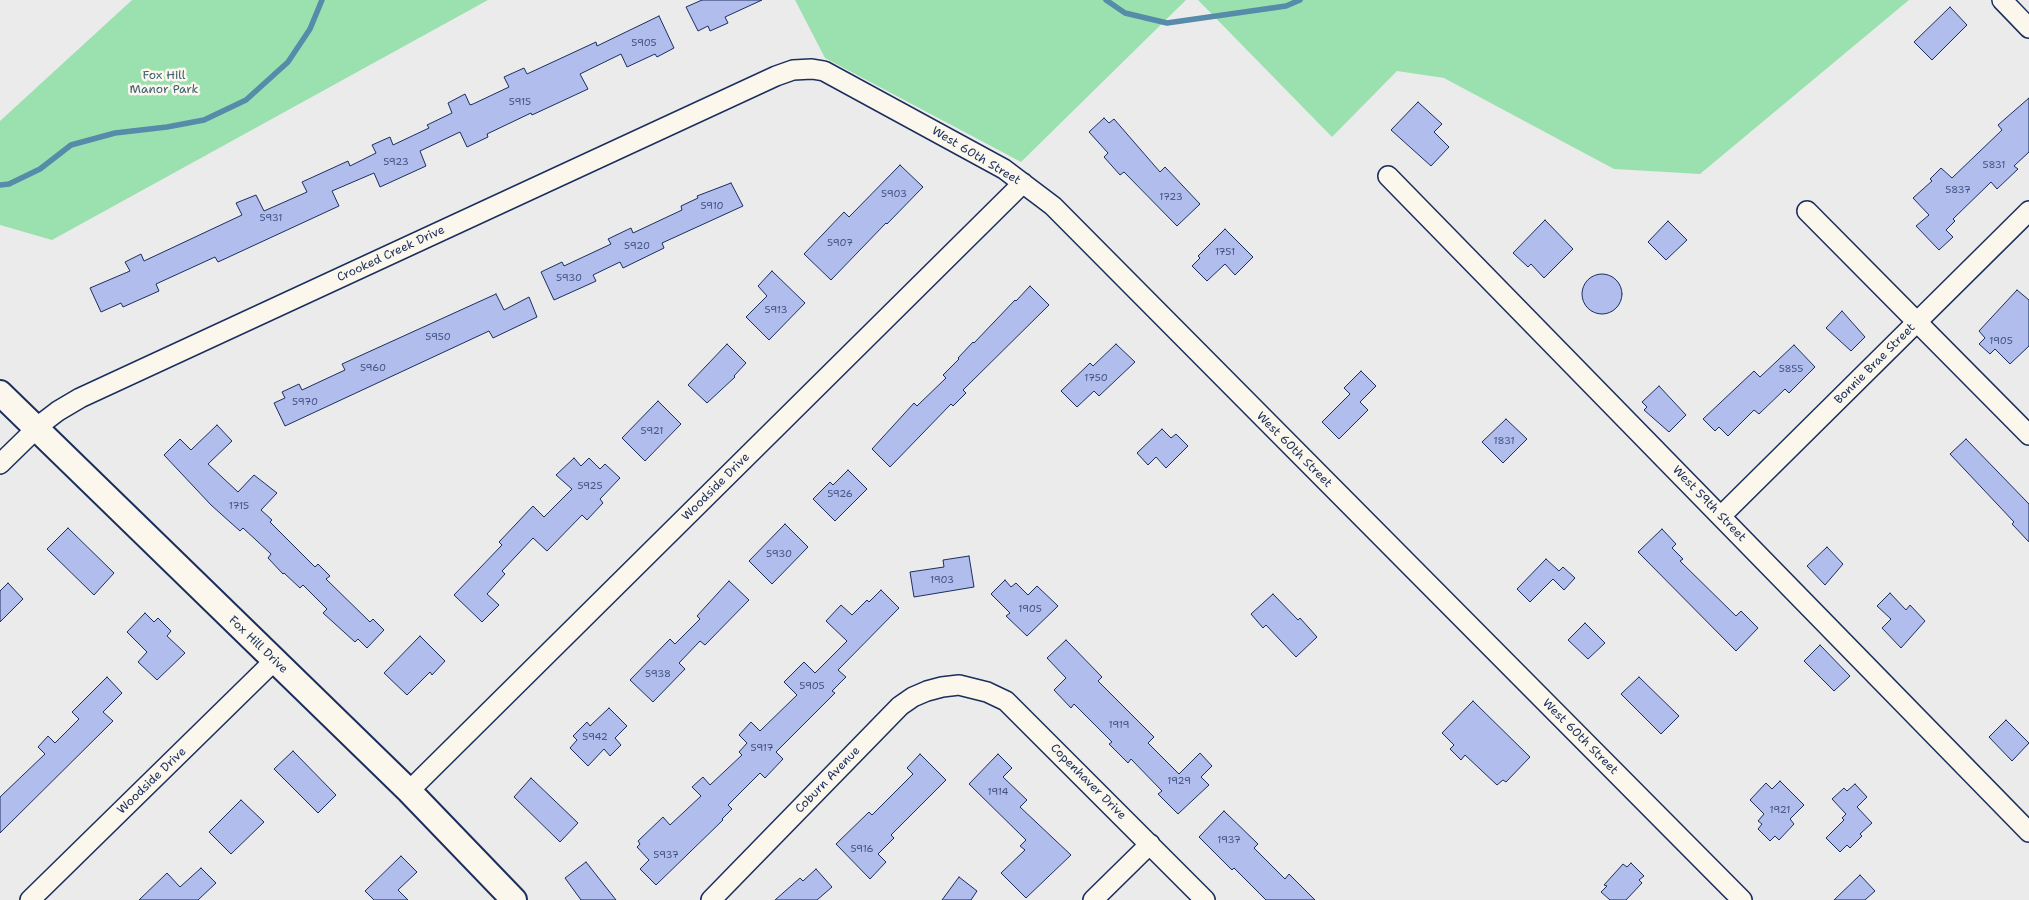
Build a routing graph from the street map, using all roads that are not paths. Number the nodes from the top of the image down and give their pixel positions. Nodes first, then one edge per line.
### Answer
1 (2002, 0) edge
2 (2029, 28) edge
3 (799, 70) joint
4 (1388, 176) dead end
5 (1023, 183) junction
6 (1807, 211) dead end
7 (2029, 211) edge
8 (1917, 322) junction
9 (0, 393) edge
10 (36, 429) junction
11 (2029, 435) edge
12 (0, 464) edge
13 (1721, 516) junction
14 (274, 661) junction
15 (958, 686) joint
16 (409, 791) junction
17 (2029, 832) edge
18 (1150, 844) junction
19 (512, 899) edge
20 (30, 900) edge
21 (711, 900) edge
22 (1093, 900) edge
23 (1205, 900) edge
24 (1742, 900) edge

1 - 2 street
3 - 5 street, West 60th Street
3 - 10 street, Crooked Creek Drive
4 - 13 street, West 59th Street
5 - 16 street, Woodside Drive
5 - 24 street, West 60th Street
6 - 8 street
7 - 8 street, Bonnie Brae Street
8 - 11 street
8 - 13 street, Bonnie Brae Street
9 - 10 street, Fox Hill Drive
10 - 12 street, Crooked Creek Drive
10 - 14 street, Fox Hill Drive
13 - 17 street, West 59th Street
14 - 16 street, Fox Hill Drive
14 - 20 street, Woodside Drive
15 - 18 street, Copenhaver Drive
15 - 21 street, Coburn Avenue
16 - 19 street, Fox Hill Drive
18 - 22 street
18 - 23 street, Copenhaver Drive

